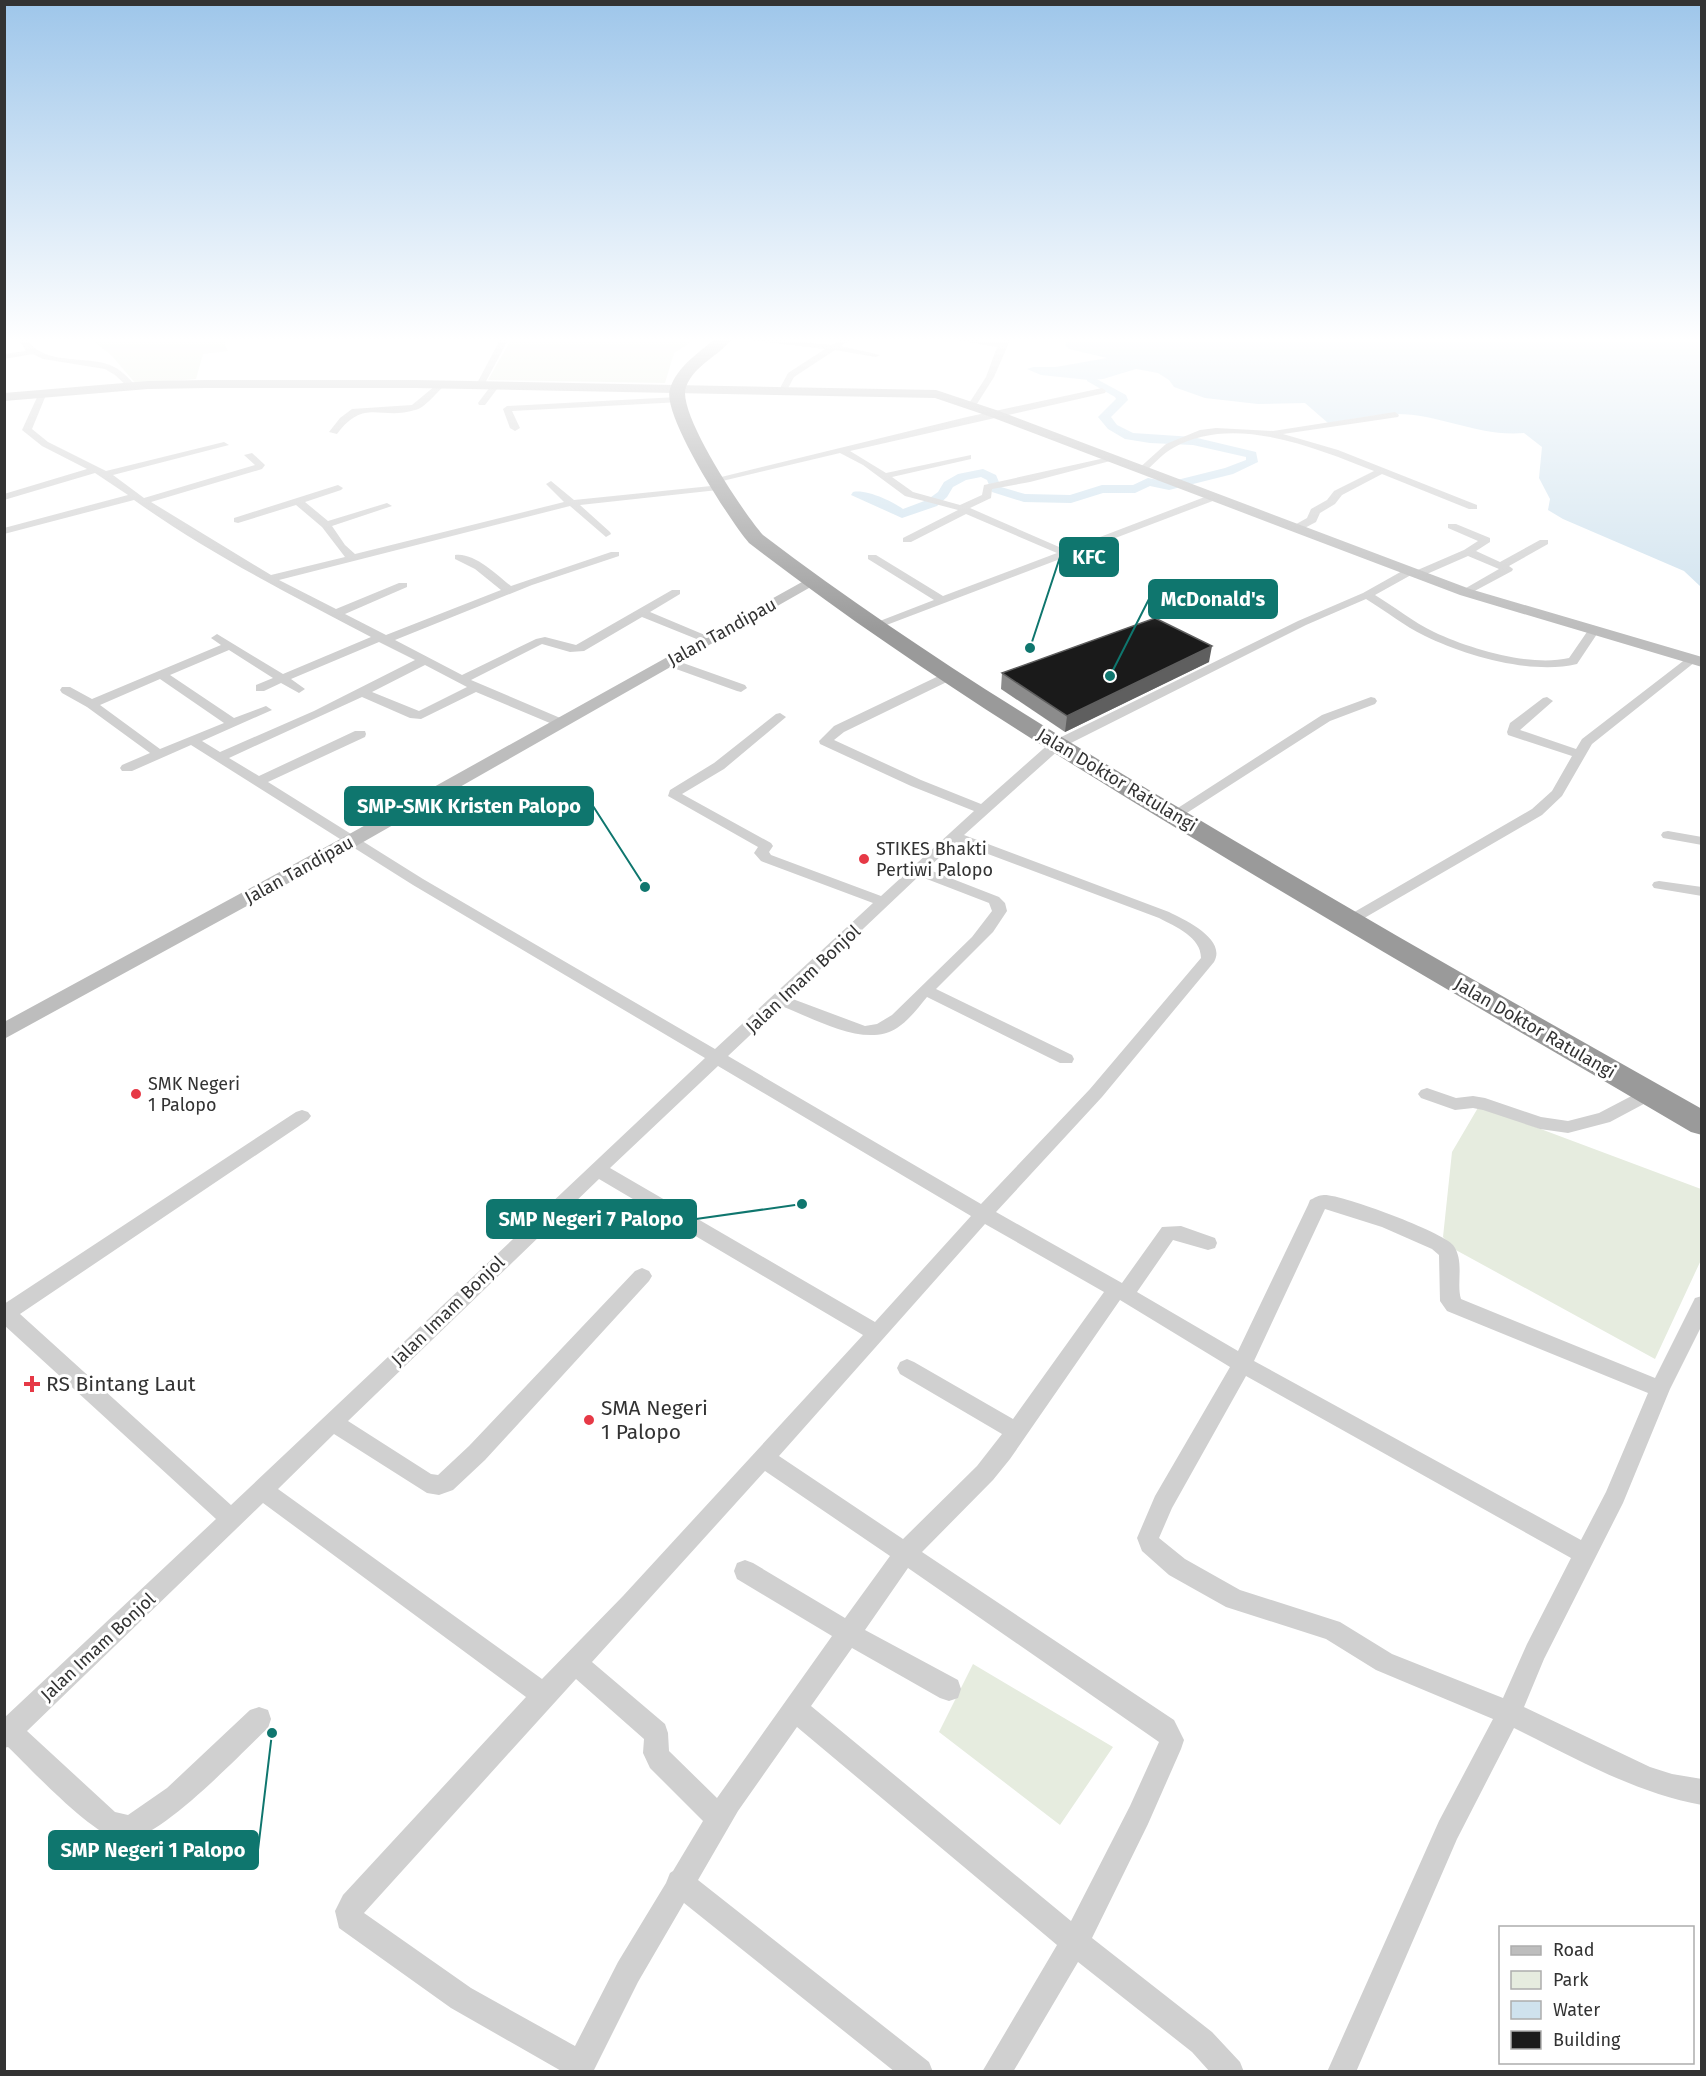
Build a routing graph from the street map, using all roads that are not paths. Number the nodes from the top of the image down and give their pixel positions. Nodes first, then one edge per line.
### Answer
1 (31, 435) edge
2 (691, 435) edge
3 (906, 435) edge
4 (1050, 435) edge
5 (1196, 435) edge
6 (1276, 435) edge
7 (224, 445) dead end
8 (842, 450) junction
9 (249, 455) dead end
10 (968, 457) dead end
11 (1111, 458) junction
12 (1142, 470) junction
13 (1381, 471) junction
14 (100, 472) junction
15 (884, 476) junction
16 (716, 483) junction
17 (551, 484) dead end
18 (338, 488) dead end
19 (4, 497) edge
20 (1214, 497) junction
21 (141, 499) junction
22 (298, 501) junction
23 (571, 503) junction
24 (387, 506) dead end
25 (1473, 507) dead end
26 (964, 509) junction
27 (238, 520) dead end
28 (326, 525) junction
29 (1452, 526) dead end
30 (1295, 529) junction
31 (4, 531) edge
32 (606, 534) dead end
33 (907, 540) dead end
34 (1544, 542) dead end
35 (1468, 552) junction
36 (615, 554) dead end
37 (1067, 554) junction
38 (459, 557) dead end
39 (872, 557) dead end
40 (353, 558) junction
41 (1502, 565) junction
42 (1412, 573) junction
43 (269, 579) junction
44 (811, 581) junction
45 (404, 585) dead end
46 (509, 590) junction
47 (676, 592) dead end
48 (1465, 592) junction
49 (1367, 595) junction
50 (943, 601) junction
51 (642, 613) junction
52 (334, 614) junction
53 (876, 626) junction
54 (1593, 631) junction
55 (217, 638) dead end
56 (381, 639) junction
57 (708, 639) junction
58 (229, 646) junction
59 (1696, 660) edge
60 (423, 661) junction
61 (669, 662) junction
62 (161, 675) junction
63 (951, 675) junction
64 (283, 678) junction
65 (460, 680) junction
66 (476, 687) junction
67 (260, 688) dead end
68 (741, 688) dead end
69 (299, 689) dead end
70 (66, 690) dead end
71 (362, 692) junction
72 (1371, 701) dead end
73 (1547, 701) dead end
74 (91, 704) junction
75 (266, 710) dead end
76 (780, 717) dead end
77 (561, 723) junction
78 (234, 724) junction
79 (360, 734) dead end
80 (193, 741) junction
81 (1056, 745) junction
82 (159, 754) junction
83 (1579, 754) junction
84 (221, 757) junction
85 (127, 768) dead end
86 (257, 782) junction
87 (983, 810) junction
88 (1174, 815) junction
89 (1668, 835) dead end
90 (954, 836) junction
91 (351, 841) junction
92 (1701, 841) edge
93 (918, 871) junction
94 (1659, 885) dead end
95 (1701, 892) edge
96 (884, 902) junction
97 (1349, 921) junction
98 (925, 990) junction
99 (781, 1000) junction
100 (4, 1032) edge
101 (718, 1058) junction
102 (1066, 1059) dead end
103 (1427, 1094) dead end
104 (1649, 1094) junction
105 (302, 1116) dead end
106 (1701, 1124) edge
107 (598, 1170) junction
108 (983, 1214) junction
109 (1208, 1243) dead end
110 (642, 1276) dead end
111 (1121, 1291) junction
112 (1701, 1304) edge
113 (5, 1313) edge
114 (877, 1333) junction
115 (1242, 1364) junction
116 (907, 1368) dead end
117 (1660, 1389) junction
118 (333, 1422) junction
119 (1017, 1432) junction
120 (765, 1459) junction
121 (264, 1491) junction
122 (232, 1520) junction
123 (906, 1552) junction
124 (1585, 1554) junction
125 (745, 1571) dead end
126 (848, 1634) junction
127 (576, 1664) junction
128 (949, 1689) dead end
129 (544, 1695) junction
130 (794, 1708) junction
131 (1509, 1713) junction
132 (259, 1719) dead end
133 (7, 1734) edge
134 (1701, 1791) edge
135 (719, 1818) junction
136 (679, 1882) junction
137 (1076, 1942) junction
138 (579, 2068) edge
139 (919, 2072) edge
140 (996, 2072) edge
141 (1230, 2072) edge
142 (1341, 2072) edge

1 - 14 street
2 - 16 highway, Jalan Doktor Ratulangi
3 - 8 street
4 - 11 street
5 - 12 street
6 - 13 street
7 - 14 street
8 - 15 street
8 - 16 street
9 - 21 street
10 - 15 street
11 - 12 street
11 - 26 street
12 - 20 street
13 - 25 street
13 - 30 street
14 - 19 street
14 - 21 street
15 - 26 street
16 - 23 street
16 - 44 highway, Jalan Doktor Ratulangi
17 - 23 street
18 - 22 street
20 - 30 street
20 - 37 street
21 - 31 street
21 - 43 street
22 - 27 street
22 - 28 street
23 - 32 street
23 - 40 street
24 - 28 street
26 - 33 street
26 - 37 street
28 - 40 street
29 - 35 street
30 - 42 street
34 - 41 street
35 - 41 street
35 - 42 street, Jalan Imam Bonjol
36 - 46 street
37 - 50 street
38 - 46 street
39 - 50 street
40 - 43 street
41 - 48 street
42 - 48 street
42 - 49 street, Jalan Imam Bonjol
43 - 52 street
44 - 53 highway, Jalan Doktor Ratulangi
44 - 57 street, Jalan Tandipau
45 - 52 street
46 - 56 street
47 - 51 street
48 - 54 street
49 - 54 street
49 - 81 street, Jalan Imam Bonjol
50 - 53 street
51 - 57 street
51 - 65 street
52 - 56 street
53 - 63 highway, Jalan Doktor Ratulangi
54 - 59 street
55 - 58 street
56 - 60 street
56 - 64 street
57 - 61 street, Jalan Tandipau
58 - 62 street
58 - 64 street
59 - 83 street
60 - 65 street
60 - 71 street
61 - 68 street
61 - 77 street, Jalan Tandipau
62 - 74 street
62 - 78 street
63 - 81 highway, Jalan Doktor Ratulangi
63 - 87 street
64 - 67 street
64 - 69 street
65 - 66 street
66 - 71 street
66 - 77 street
70 - 74 street
71 - 84 street
72 - 88 street
73 - 83 street
74 - 82 street
75 - 78 street
76 - 96 street
77 - 91 street, Jalan Tandipau
78 - 80 street
79 - 86 street
80 - 82 street
80 - 84 street
81 - 87 street, Jalan Imam Bonjol
81 - 88 highway, Jalan Doktor Ratulangi
82 - 85 street
83 - 97 street
84 - 86 street
86 - 91 street
87 - 90 street, Jalan Imam Bonjol
88 - 97 highway, Jalan Doktor Ratulangi
89 - 92 street
90 - 93 street, Jalan Imam Bonjol
90 - 108 street
91 - 100 street, Jalan Tandipau
91 - 101 street
93 - 96 street, Jalan Imam Bonjol
93 - 98 street
94 - 95 street
96 - 99 street, Jalan Imam Bonjol
97 - 104 highway, Jalan Doktor Ratulangi
98 - 99 street
98 - 102 street
99 - 101 street, Jalan Imam Bonjol
101 - 107 street, Jalan Imam Bonjol
101 - 108 street
103 - 104 street
104 - 106 highway, Jalan Doktor Ratulangi
105 - 113 street
107 - 114 street
107 - 118 street, Jalan Imam Bonjol
108 - 111 street
108 - 114 street
109 - 111 street
110 - 118 street
111 - 115 street
111 - 119 street
112 - 117 street
113 - 122 street
114 - 120 street
115 - 117 street
115 - 124 street
115 - 131 street
116 - 119 street
117 - 124 street
118 - 121 street, Jalan Imam Bonjol
119 - 123 street
120 - 123 street
120 - 127 street
121 - 122 street, Jalan Imam Bonjol
121 - 129 street
122 - 133 street, Jalan Imam Bonjol
123 - 126 street
123 - 137 street
124 - 131 street
125 - 126 street
126 - 128 street
126 - 130 street
127 - 129 street
127 - 135 street
129 - 138 street
130 - 135 street
130 - 137 street
131 - 134 street
131 - 142 street
132 - 133 street
135 - 136 street
136 - 138 street
136 - 139 street
137 - 140 street
137 - 141 street

